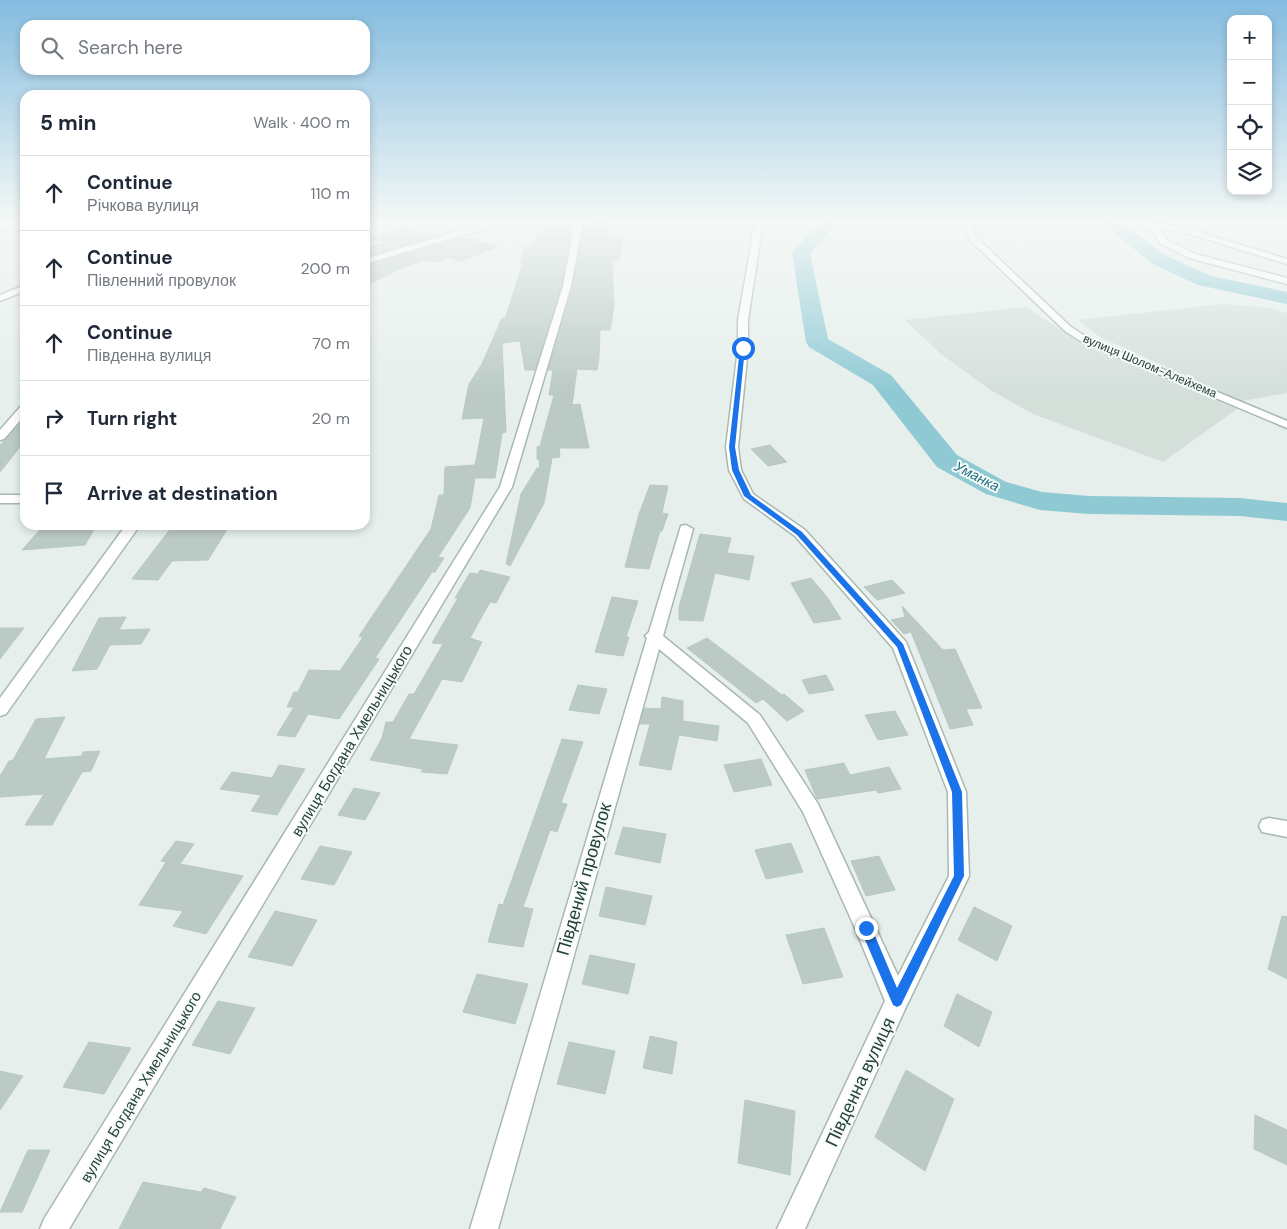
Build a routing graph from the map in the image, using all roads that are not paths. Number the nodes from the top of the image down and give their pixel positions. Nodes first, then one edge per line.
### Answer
1 (568, 279) edge
2 (750, 279) edge
3 (1016, 279) edge
4 (20, 290) edge
5 (0, 298) edge
6 (20, 414) edge
7 (1287, 425) edge
8 (0, 438) edge
9 (0, 499) edge
10 (20, 499) edge
11 (686, 529) dead end
12 (129, 530) edge
13 (653, 636) junction
14 (0, 710) edge
15 (897, 1001) junction
16 (54, 1229) edge
17 (484, 1229) edge
18 (791, 1229) edge

1 - 16 street, вулиця Богдана Хмельницького
2 - 15 street, Південна вулиця
3 - 7 street, вулиця Шолом-Алейхема
4 - 5 street
6 - 8 street
9 - 10 street
11 - 13 street, Південий провулок
12 - 14 street
13 - 15 street
13 - 17 street, Південий провулок
15 - 18 street, Південна вулиця

